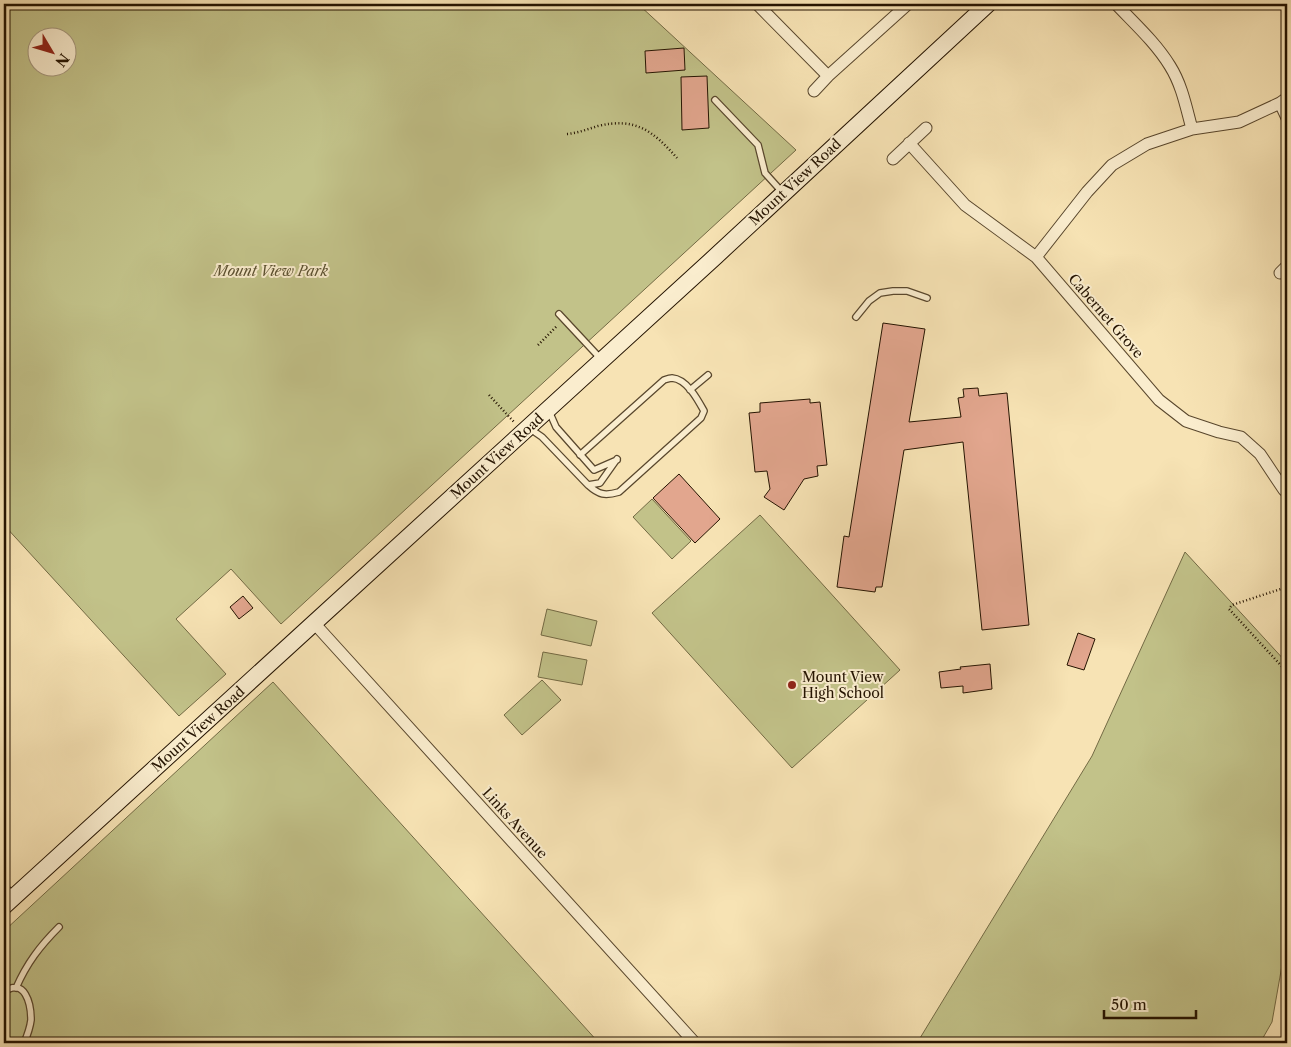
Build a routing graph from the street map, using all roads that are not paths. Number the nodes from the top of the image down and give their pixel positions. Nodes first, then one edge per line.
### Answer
1 (757, 4) edge
2 (908, 4) edge
3 (988, 4) edge
4 (1116, 4) edge
5 (828, 76) junction
6 (814, 90) dead end
7 (715, 100) dead end
8 (1284, 101) edge
9 (1287, 118) edge
10 (926, 128) dead end
11 (1192, 129) junction
12 (909, 143) junction
13 (893, 159) dead end
14 (783, 193) junction
15 (1036, 257) junction
16 (927, 298) dead end
17 (559, 314) dead end
18 (856, 317) dead end
19 (601, 360) junction
20 (708, 375) dead end
21 (690, 390) junction
22 (549, 409) junction
23 (526, 430) junction
24 (580, 455) junction
25 (588, 485) junction
26 (1287, 492) edge
27 (314, 623) junction
28 (7, 896) edge
29 (59, 927) dead end
30 (16, 988) junction
31 (4, 992) edge
32 (24, 1043) edge
33 (695, 1043) edge

1 - 5 street
2 - 5 street
3 - 14 main road, Mount View Road
4 - 11 street
5 - 6 street
7 - 14 lane
8 - 9 street
8 - 11 street
10 - 12 street
11 - 15 street
12 - 13 street
12 - 15 street, Cabernet Grove
14 - 19 main road, Mount View Road
15 - 26 street, Cabernet Grove
16 - 18 lane
17 - 19 lane
19 - 22 main road, Mount View Road
20 - 21 lane
21 - 24 lane
21 - 25 lane
22 - 23 main road, Mount View Road
22 - 24 lane
23 - 25 lane
23 - 27 main road, Mount View Road
24 - 25 lane
27 - 28 main road, Mount View Road
27 - 33 street, Links Avenue
29 - 30 lane
30 - 31 lane
30 - 32 lane

